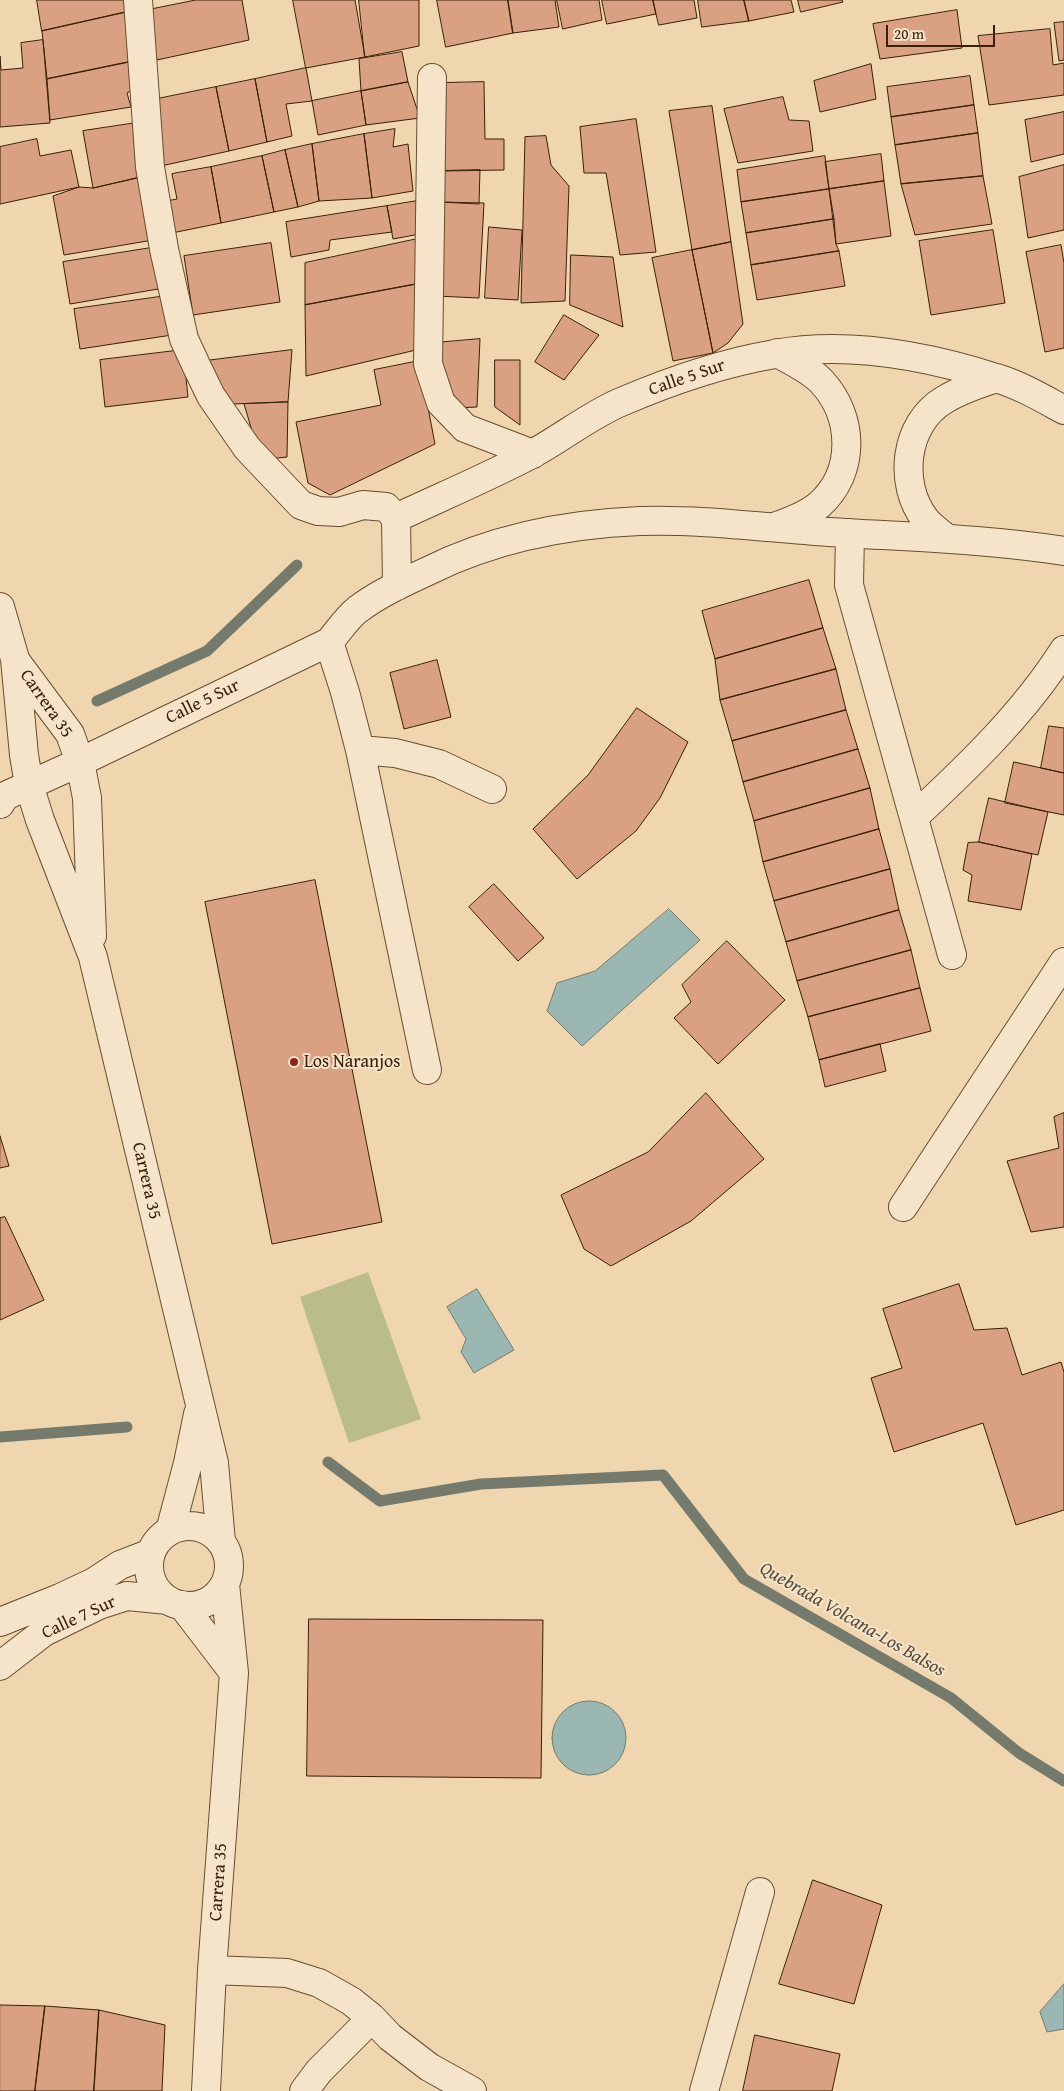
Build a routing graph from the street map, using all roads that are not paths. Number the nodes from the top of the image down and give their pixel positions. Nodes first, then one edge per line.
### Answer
1 (138, 0) edge
2 (432, 78) dead end
3 (777, 353) junction
4 (997, 378) junction
5 (1064, 410) edge
6 (533, 454) junction
7 (396, 518) junction
8 (770, 528) junction
9 (850, 533) junction
10 (944, 537) junction
11 (1064, 550) edge
12 (397, 586) junction
13 (0, 607) edge
14 (328, 642) junction
15 (1064, 650) edge
16 (14, 659) junction
17 (360, 750) junction
18 (80, 762) junction
19 (29, 785) junction
20 (492, 789) dead end
21 (0, 804) edge
22 (914, 817) junction
23 (952, 955) dead end
24 (93, 958) junction
25 (1064, 962) edge
26 (427, 1070) dead end
27 (903, 1207) dead end
28 (200, 1406) junction
29 (170, 1531) junction
30 (221, 1542) junction
31 (151, 1553) junction
32 (224, 1584) junction
33 (175, 1602) junction
34 (0, 1622) edge
35 (0, 1666) edge
36 (234, 1673) junction
37 (760, 1892) dead end
38 (212, 1970) junction
39 (372, 2018) junction
40 (206, 2091) edge
41 (304, 2091) edge
42 (472, 2091) edge
43 (704, 2091) edge

1 - 7 street
2 - 6 street
3 - 4 street, Calle 5 Sur
3 - 6 street, Calle 5 Sur
3 - 8 street
4 - 5 street, Calle 5 Sur
4 - 10 street
6 - 7 street, Calle 5 Sur
7 - 12 street
8 - 9 street, Calle 5 Sur
8 - 12 street, Calle 5 Sur
9 - 10 street, Calle 5 Sur
9 - 22 street
10 - 11 street, Calle 5 Sur
12 - 14 street, Calle 5 Sur
13 - 16 street, Carrera 35
14 - 17 street
14 - 18 street, Calle 5 Sur
15 - 22 street
16 - 18 street, Carrera 35
16 - 19 street, Carrera 35
17 - 20 street
17 - 26 street
18 - 19 street, Calle 5 Sur
18 - 24 street, Carrera 35
19 - 21 street, Calle 5 Sur
19 - 24 street, Carrera 35
22 - 23 street
24 - 28 street, Carrera 35
25 - 27 street
28 - 29 street, Carrera 35
28 - 30 street, Carrera 35
29 - 30 street
29 - 31 street
30 - 32 street
31 - 33 street
31 - 34 street, Calle 7 Sur
32 - 33 street
32 - 36 street, Carrera 35
33 - 35 street, Calle 7 Sur
33 - 36 street
36 - 38 street, Carrera 35
37 - 43 street
38 - 39 street
38 - 40 street, Carrera 35
39 - 41 street
39 - 42 street

